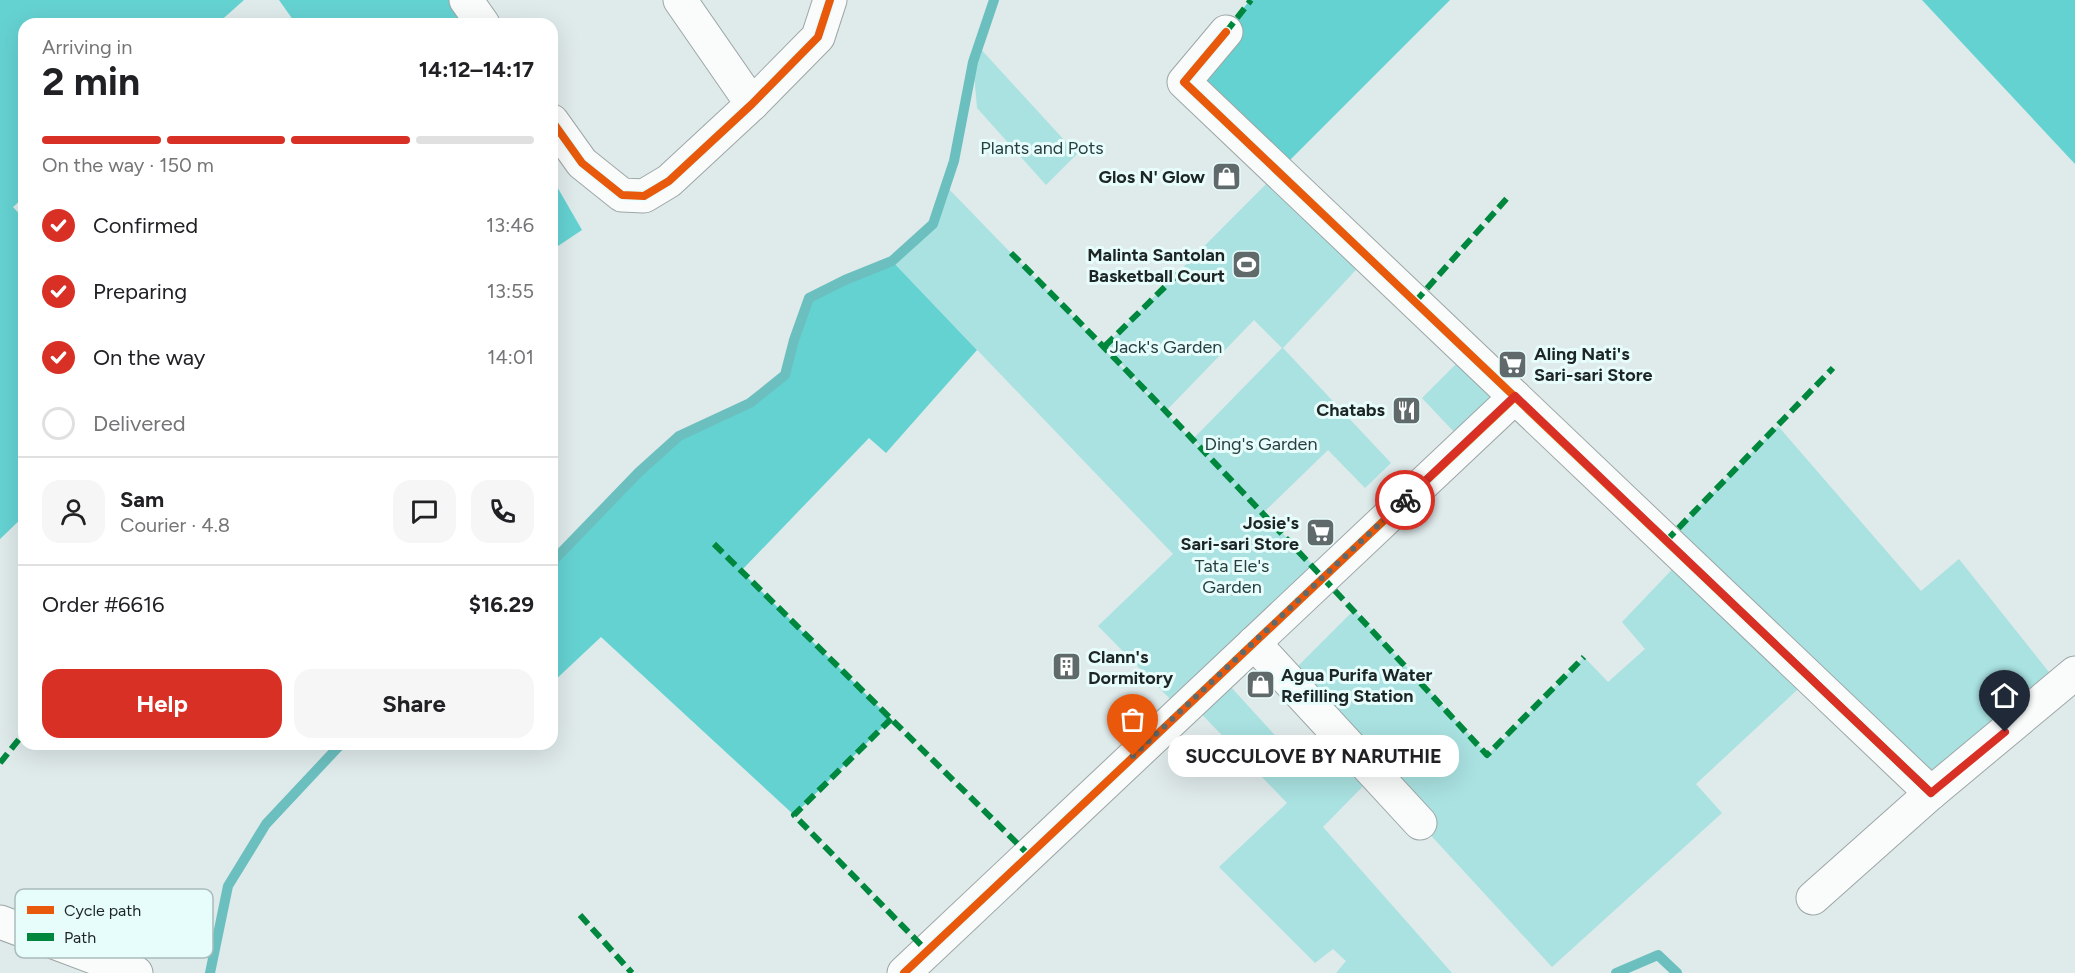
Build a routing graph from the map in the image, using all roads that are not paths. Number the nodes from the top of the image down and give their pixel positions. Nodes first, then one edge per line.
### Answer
1 (466, 0) edge
2 (680, 0) edge
3 (830, 0) edge
4 (479, 18) edge
5 (1226, 32) dead end
6 (752, 104) junction
7 (558, 129) edge
8 (1515, 396) junction
9 (1254, 643) junction
10 (2075, 673) edge
11 (1931, 793) junction
12 (1420, 823) dead end
13 (1813, 898) dead end
14 (0, 922) edge
15 (15, 928) edge
16 (96, 958) edge
17 (136, 973) edge
18 (904, 973) edge

1 - 4 street
2 - 6 street
3 - 6 street
5 - 8 street
6 - 7 street
8 - 9 street
8 - 11 street
9 - 12 street
9 - 18 street
10 - 11 street
11 - 13 street
14 - 15 street
16 - 17 street

